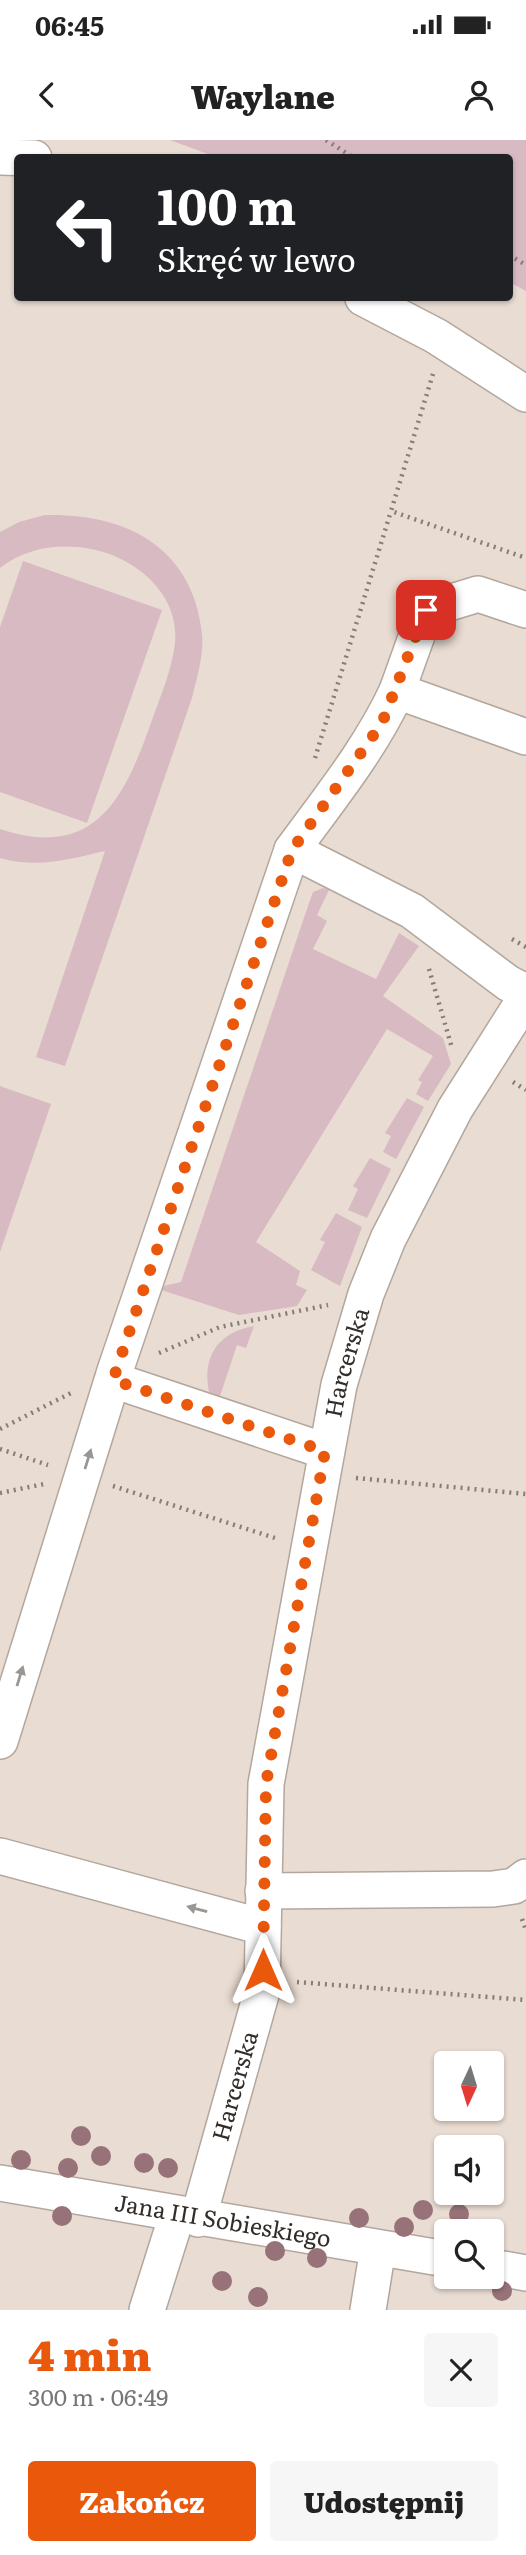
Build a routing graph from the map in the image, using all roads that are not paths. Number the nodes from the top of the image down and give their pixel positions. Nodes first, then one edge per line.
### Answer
1 (369, 301) edge
2 (526, 394) edge
3 (526, 610) edge
4 (397, 691) junction
5 (526, 737) edge
6 (292, 850) junction
7 (526, 995) edge
8 (114, 1375) junction
9 (334, 1464) junction
10 (0, 1741) edge
11 (0, 1856) edge
12 (526, 1877) edge
13 (264, 1891) junction
14 (263, 1927) junction
15 (0, 2183) edge
16 (188, 2217) junction
17 (378, 2248) junction
18 (434, 2257) edge
19 (504, 2269) edge
20 (526, 2273) edge
21 (147, 2310) edge
22 (368, 2310) edge

1 - 2 street
3 - 4 street
4 - 5 street
4 - 6 street
6 - 7 street
6 - 8 street
7 - 9 street, Harcerska
8 - 9 street
10 -> 8 street
9 - 13 street, Harcerska
14 -> 11 street
12 - 13 street
13 - 14 street, Harcerska
14 - 16 street, Harcerska
15 - 16 street, Jana III Sobieskiego
16 - 17 street, Jana III Sobieskiego
16 - 21 street, Harcerska
17 - 18 street, Jana III Sobieskiego
17 - 22 street
19 - 20 street

